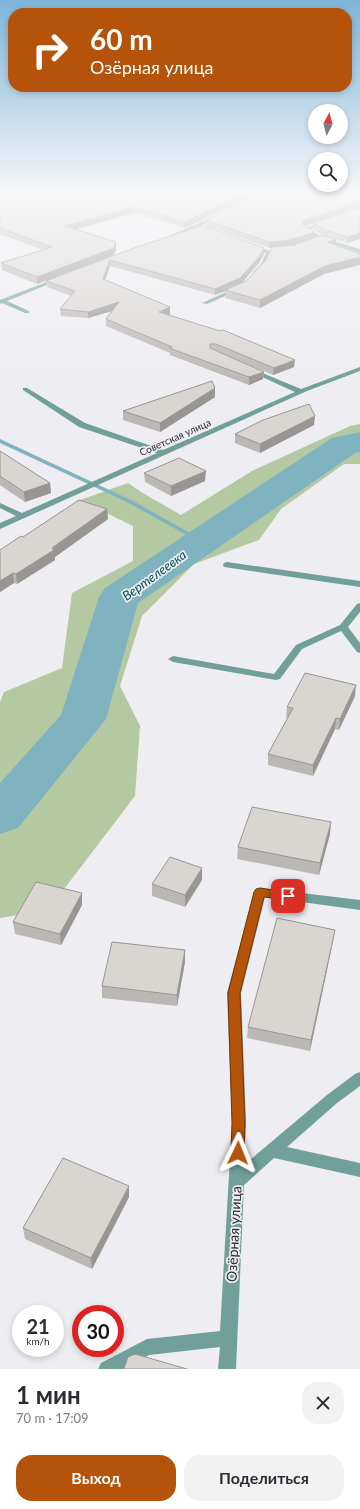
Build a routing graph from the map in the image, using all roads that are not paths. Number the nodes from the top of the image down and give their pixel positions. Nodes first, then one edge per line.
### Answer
1 (266, 258) edge
2 (67, 276) edge
3 (253, 276) edge
4 (243, 287) edge
5 (1, 302) edge
6 (205, 302) dead end
7 (27, 312) dead end
8 (247, 368) edge
9 (360, 369) edge
10 (25, 389) dead end
11 (302, 392) junction
12 (164, 453) junction
13 (0, 505) edge
14 (22, 516) junction
15 (0, 526) edge
16 (227, 565) dead end
17 (360, 584) edge
18 (360, 606) edge
19 (343, 627) junction
20 (360, 650) edge
21 (173, 659) dead end
22 (360, 905) edge
23 (360, 1078) edge
24 (272, 1151) junction
25 (360, 1170) edge
26 (236, 1182) junction
27 (229, 1338) junction
28 (107, 1369) edge
29 (228, 1369) edge

1 - 3 street
2 - 5 street
4 - 6 street
5 - 7 street
8 - 11 street
9 - 11 street, Советская улица
10 - 12 street
11 - 12 street, Советская улица
12 - 14 street, Советская улица
13 - 14 street
14 - 15 street, Советская улица
16 - 17 street
18 - 19 street
19 - 20 street
19 - 21 street
22 - 26 street, Озёрная улица
23 - 24 street
24 - 25 street
24 - 26 street
26 - 27 street, Озёрная улица
27 - 28 street
27 - 29 street, Озёрная улица

